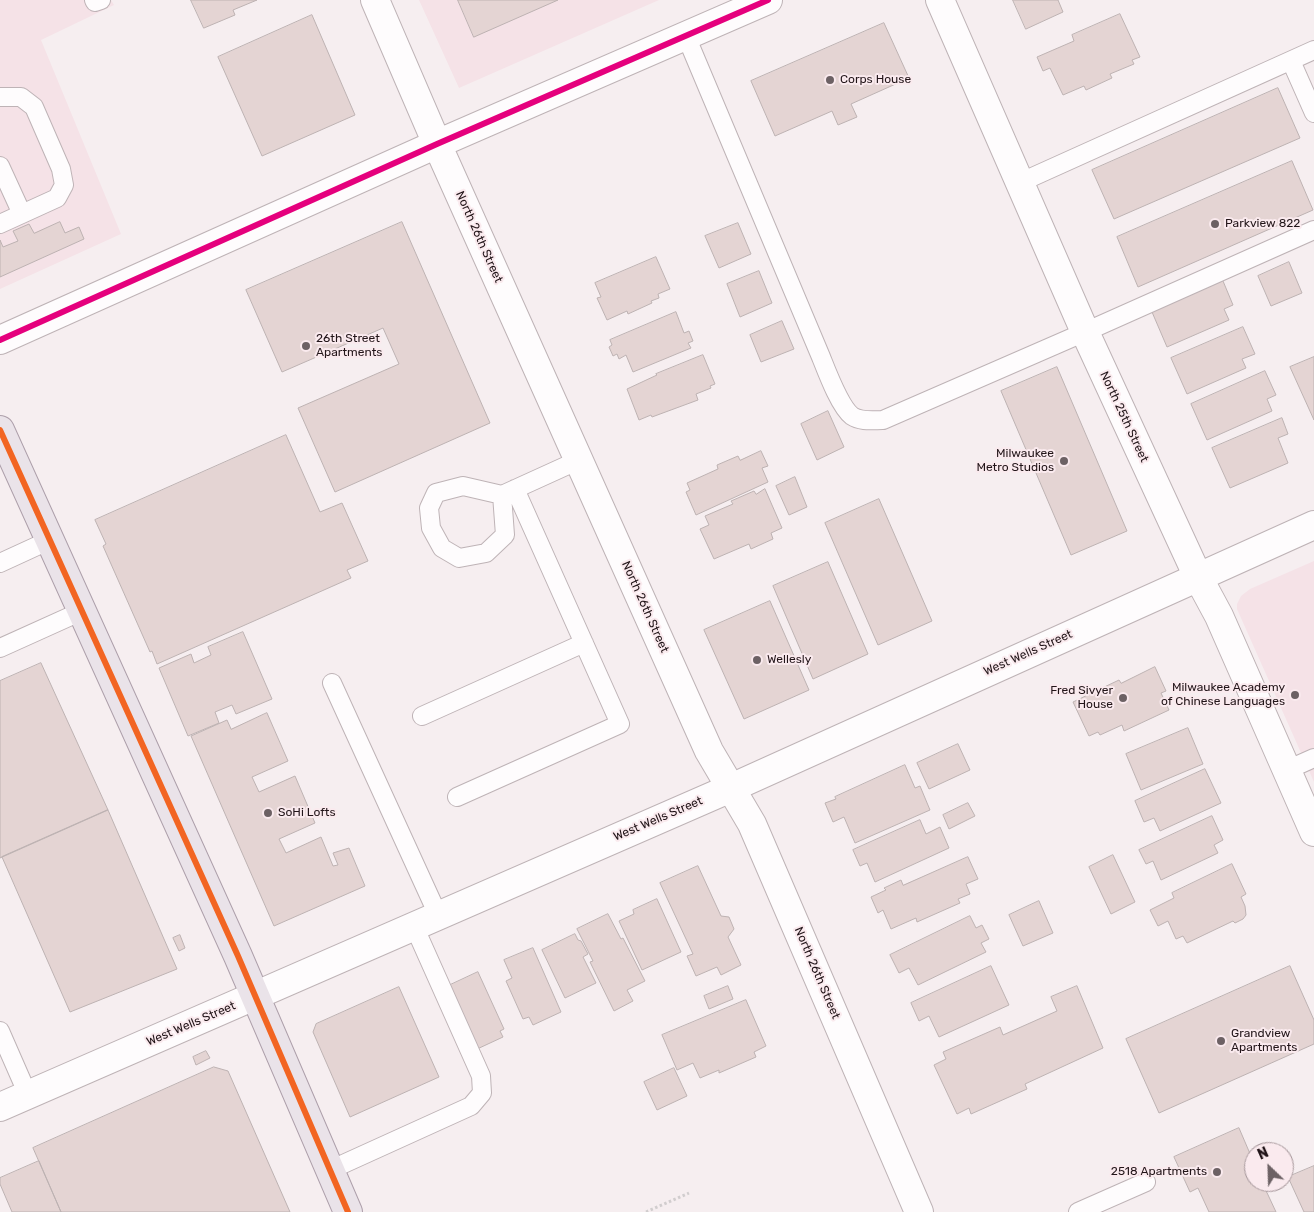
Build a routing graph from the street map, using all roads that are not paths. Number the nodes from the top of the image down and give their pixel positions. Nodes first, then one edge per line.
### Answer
1 (94, 0) edge
2 (101, 0) edge
3 (375, 0) edge
4 (768, 0) edge
5 (940, 0) edge
6 (686, 36) junction
7 (1314, 50) edge
8 (1291, 61) junction
9 (0, 97) edge
10 (1314, 113) edge
11 (437, 144) junction
12 (0, 166) edge
13 (1019, 182) junction
14 (22, 214) junction
15 (0, 224) edge
16 (1314, 230) edge
17 (1085, 332) junction
18 (0, 340) edge
19 (0, 430) edge
20 (579, 460) junction
21 (508, 492) junction
22 (1314, 525) edge
23 (50, 540) junction
24 (0, 562) edge
25 (1198, 577) junction
26 (82, 611) junction
27 (584, 643) junction
28 (0, 648) edge
29 (332, 684) dead end
30 (422, 716) dead end
31 (1314, 758) edge
32 (1286, 770) junction
33 (731, 788) junction
34 (457, 797) dead end
35 (1314, 832) edge
36 (426, 920) junction
37 (255, 997) junction
38 (0, 1032) edge
39 (28, 1095) junction
40 (0, 1107) edge
41 (330, 1170) junction
42 (1146, 1182) dead end
43 (348, 1212) edge
44 (919, 1212) edge
45 (1078, 1212) edge

1 - 2 lane
3 - 11 street, North 26th Street
4 - 6 street
5 - 13 street, North 25th Street
6 - 11 street
6 - 17 lane
7 - 8 lane
8 - 10 lane
8 - 13 lane
9 - 14 lane
11 - 18 street
11 - 20 street, North 26th Street
12 - 14 lane
13 - 17 street, North 25th Street
14 - 15 lane
16 - 17 lane
17 - 25 street, North 25th Street
19 - 23 main road
20 - 21 lane
20 - 33 street, North 26th Street
21 - 21 lane
21 - 27 lane
22 - 25 street, West Wells Street
23 - 24 lane
23 - 26 main road
25 - 32 street, North 25th Street
25 - 33 street, West Wells Street
26 - 28 lane
26 - 37 main road
27 - 30 lane
27 - 34 lane
29 - 36 lane
31 - 32 lane
32 - 35 street, North 25th Street
33 - 36 street, West Wells Street
33 - 44 street, North 26th Street
36 - 37 street, West Wells Street
36 - 41 lane
37 - 39 street, West Wells Street
37 - 41 main road
38 - 39 lane
39 - 40 street, West Wells Street
41 - 43 main road
42 - 45 lane

